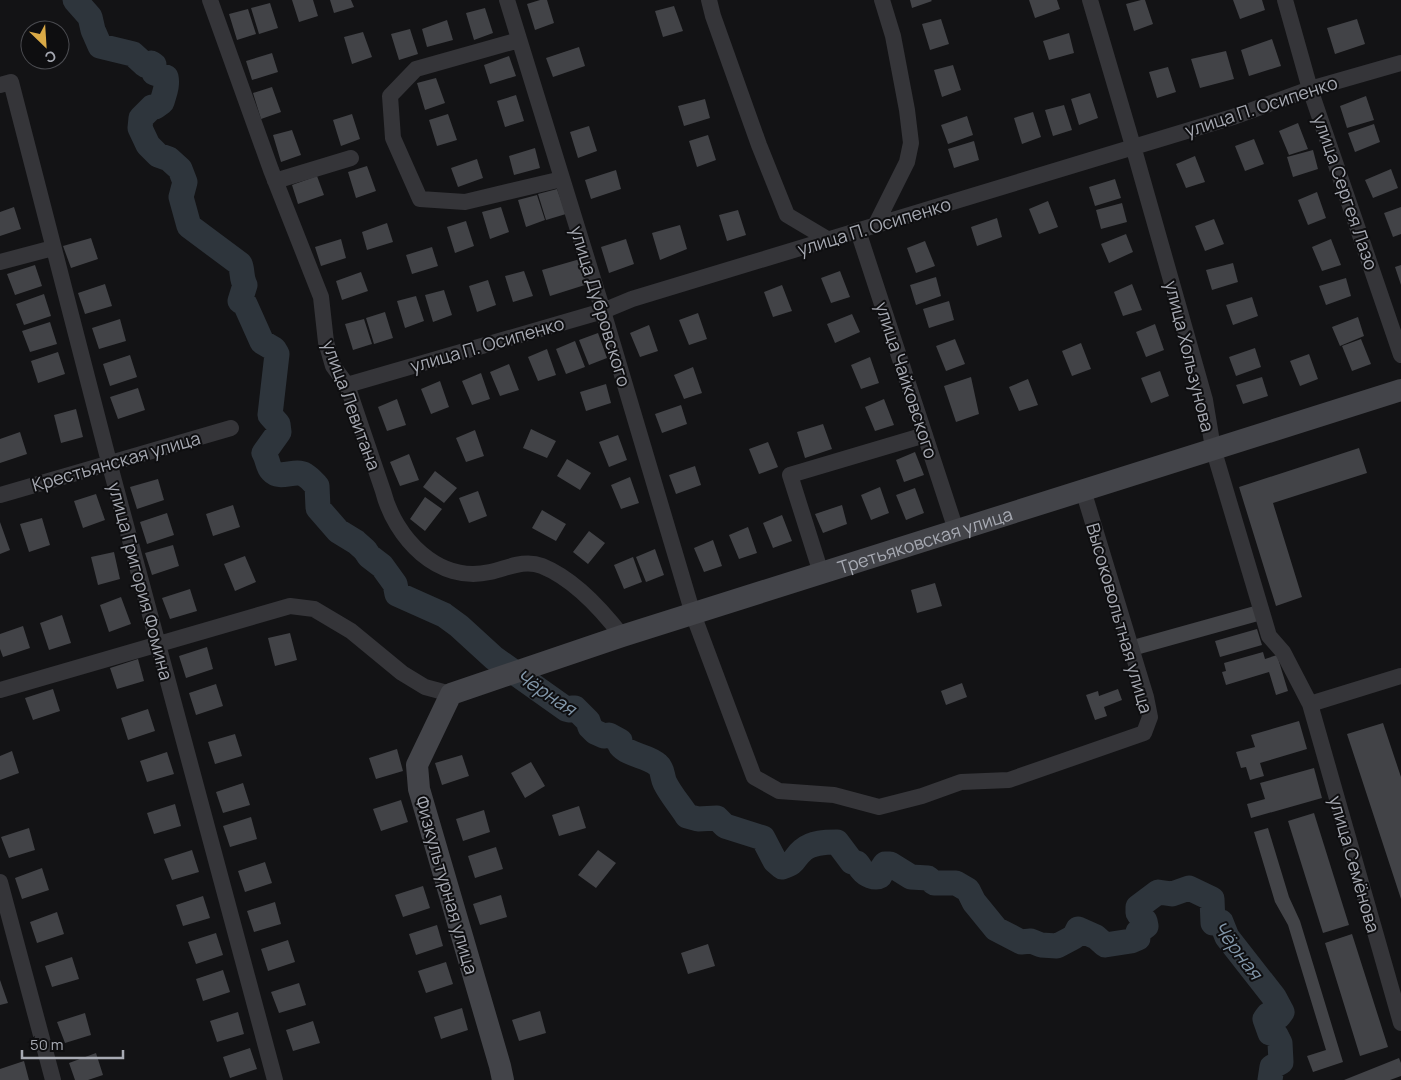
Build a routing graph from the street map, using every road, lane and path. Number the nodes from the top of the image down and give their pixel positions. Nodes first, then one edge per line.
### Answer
1 (507, 0) edge
2 (709, 0) edge
3 (882, 0) edge
4 (1090, 0) edge
5 (1285, 0) edge
6 (215, 1) edge
7 (519, 40) junction
8 (1401, 63) edge
9 (5, 83) edge
10 (1310, 89) junction
11 (1133, 146) junction
12 (351, 158) dead end
13 (562, 179) junction
14 (275, 181) junction
15 (875, 226) junction
16 (858, 231) junction
17 (829, 240) junction
18 (53, 248) junction
19 (0, 262) edge
20 (603, 311) junction
21 (1401, 355) edge
22 (347, 385) junction
23 (1401, 390) edge
24 (232, 428) dead end
25 (925, 435) junction
26 (1213, 448) junction
27 (109, 462) junction
28 (1083, 490) junction
29 (0, 495) edge
30 (956, 530) junction
31 (820, 573) junction
32 (693, 614) junction
33 (622, 636) junction
34 (158, 644) junction
35 (1401, 676) edge
36 (0, 690) edge
37 (458, 691) junction
38 (1310, 704) junction
39 (0, 882) edge
40 (1401, 1023) edge
41 (53, 1080) edge
42 (275, 1080) edge
43 (503, 1080) edge

1 - 7 street, улица Дубровского
2 - 17 street
3 - 15 street
4 - 11 street, улица Хользунова
5 - 10 street, улица Сергея Лазо
6 - 14 street, улица Левитана
7 - 13 street, улица Дубровского
7 - 13 street
8 - 10 street, улица П. Осипенко
9 - 18 street, улица Григория Фомина
10 - 11 street, улица П. Осипенко
10 - 21 street, улица Сергея Лазо
11 - 15 street, улица П. Осипенко
11 - 26 street, улица Хользунова
12 - 14 street
13 - 20 street, улица Дубровского
14 - 22 street, улица Левитана
15 - 16 street, улица П. Осипенко
16 - 17 street, улица П. Осипенко
16 - 25 street, улица Чайковского
17 - 20 street, улица П. Осипенко
18 - 19 street
18 - 27 street, улица Григория Фомина
20 - 22 street, улица П. Осипенко
20 - 32 street, улица Дубровского
22 - 33 street, улица Левитана
23 - 26 street, Третьяковская улица
24 - 27 street, Крестьянская улица
25 - 30 street, улица Чайковского
25 - 31 street
26 - 28 street, Третьяковская улица
26 - 38 street, улица Хользунова
27 - 29 street, Крестьянская улица
27 - 34 street, улица Григория Фомина
28 - 30 street, Третьяковская улица
28 - 32 street, Высоковольтная улица
30 - 31 street, Третьяковская улица
31 - 32 street, Третьяковская улица
32 - 33 street, Третьяковская улица
33 - 37 street, Третьяковская улица
34 - 36 street
34 - 37 street
34 - 42 street, улица Григория Фомина
35 - 38 street
37 - 43 street, Физкультурная улица
38 - 40 street, улица Семёнова
39 - 41 street

